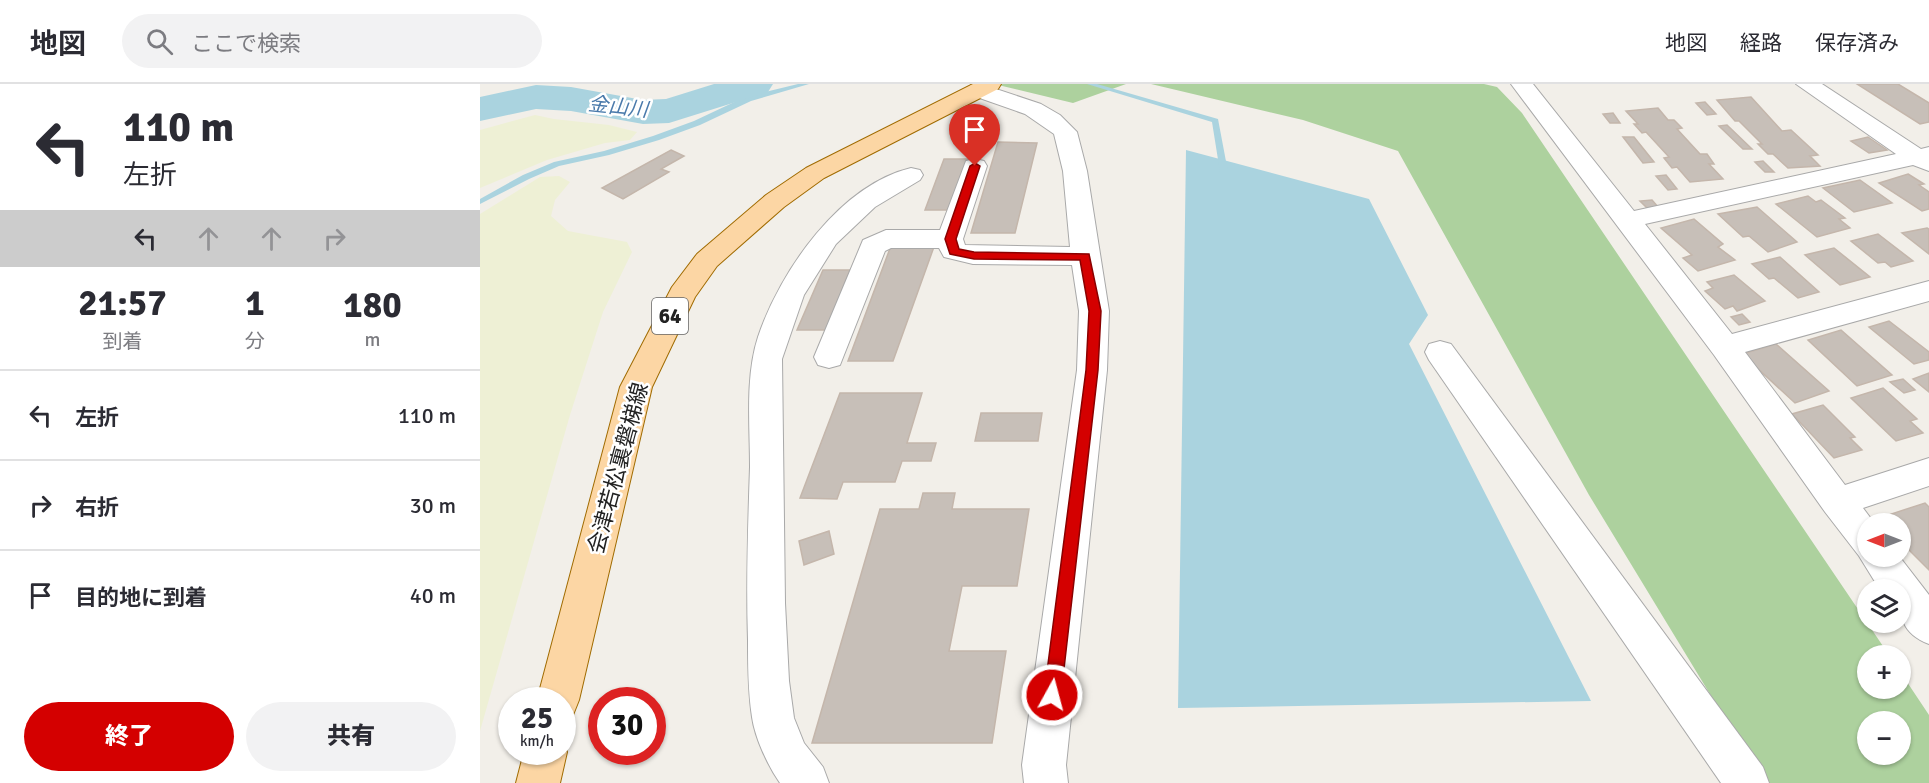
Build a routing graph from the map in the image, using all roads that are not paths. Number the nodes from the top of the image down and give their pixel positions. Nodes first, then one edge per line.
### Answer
1 (1522, 84) edge
2 (1807, 84) edge
3 (985, 87) edge
4 (1925, 159) edge
5 (975, 166) dead end
6 (911, 175) dead end
7 (1628, 220) junction
8 (950, 239) junction
9 (1085, 256) junction
10 (1929, 291) edge
11 (1725, 347) junction
12 (1440, 352) dead end
13 (829, 357) dead end
14 (1929, 472) edge
15 (1837, 502) junction
16 (1857, 528) edge
17 (1885, 567) edge
18 (1929, 626) edge
19 (561, 687) edge
20 (542, 765) edge
21 (538, 783) edge
22 (807, 783) edge
23 (1046, 783) edge
24 (1747, 783) edge

1 - 7 street
2 - 4 street
3 - 9 street
3 - 19 main road, 会津若松裏磐梯線 / 64
4 - 7 street
5 - 8 street
6 - 22 street
7 - 11 street
8 - 9 street
8 - 13 street
9 - 23 street
10 - 11 street
11 - 15 street
12 - 24 street
14 - 15 street
15 - 16 street
17 - 18 street
20 - 21 main road

